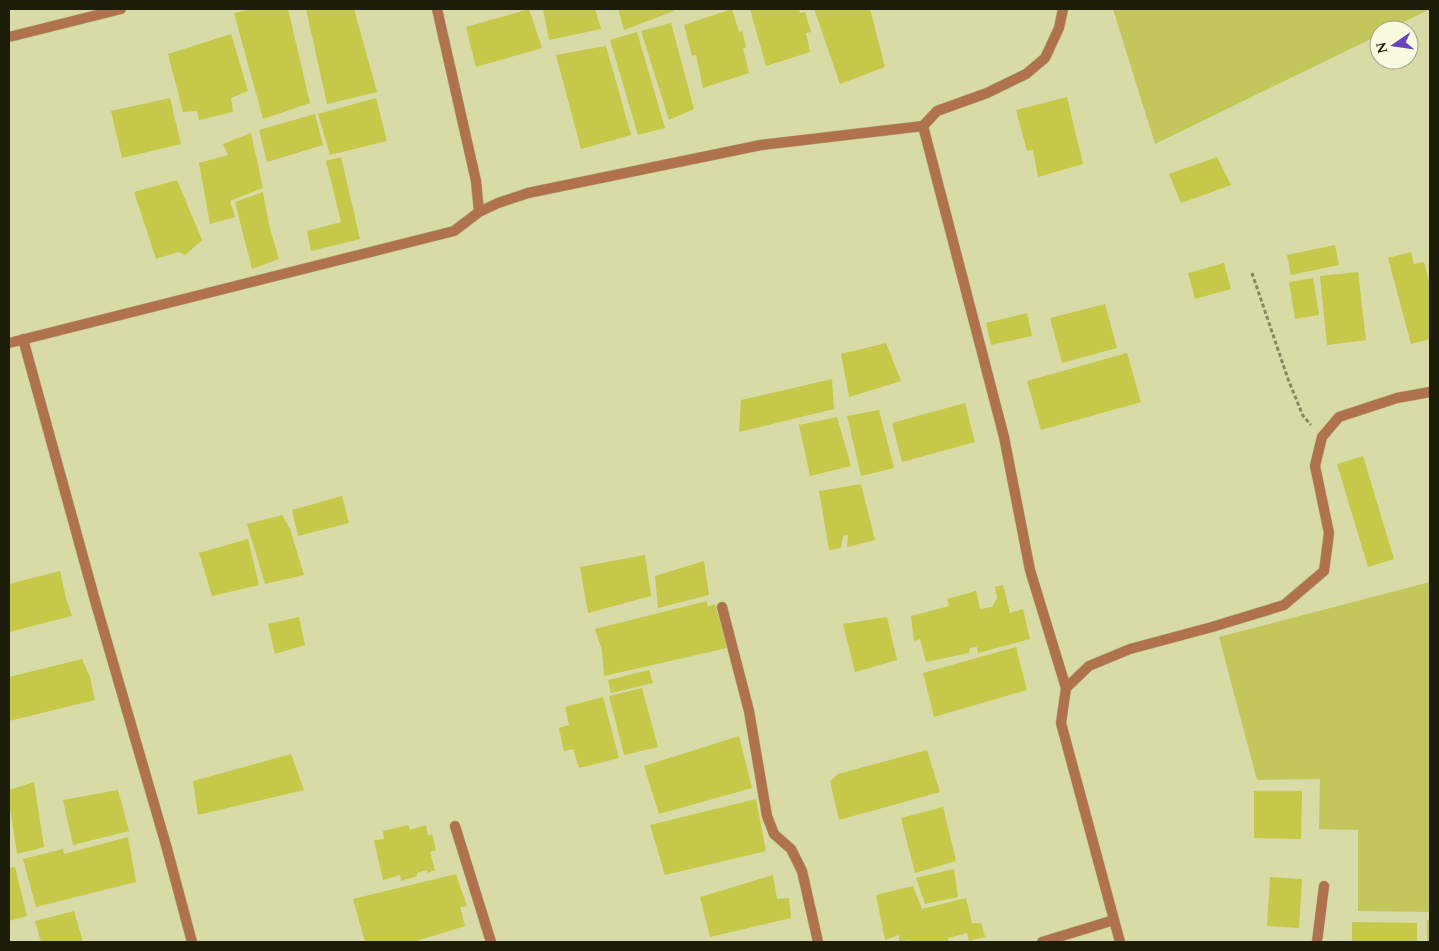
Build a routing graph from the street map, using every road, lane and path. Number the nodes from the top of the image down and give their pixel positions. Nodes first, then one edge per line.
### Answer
1 (121, 9) edge
2 (437, 9) edge
3 (1063, 9) edge
4 (9, 37) edge
5 (923, 126) junction
6 (479, 212) junction
7 (1252, 273) dead end
8 (23, 339) junction
9 (9, 343) edge
10 (1430, 392) edge
11 (1322, 437) junction
12 (722, 607) dead end
13 (1066, 688) junction
14 (455, 826) dead end
15 (1324, 886) dead end
16 (1114, 920) junction
17 (192, 942) edge
18 (491, 942) edge
19 (818, 942) edge
20 (1042, 942) edge
21 (1120, 942) edge
22 (1317, 942) edge

1 - 4 street
2 - 6 street
3 - 5 street
5 - 6 street
5 - 13 street
6 - 8 street
7 - 11 path
8 - 9 street
8 - 17 street
10 - 11 street
11 - 13 street
12 - 19 street
13 - 16 street
14 - 18 street
15 - 22 street
16 - 20 street
16 - 21 street

